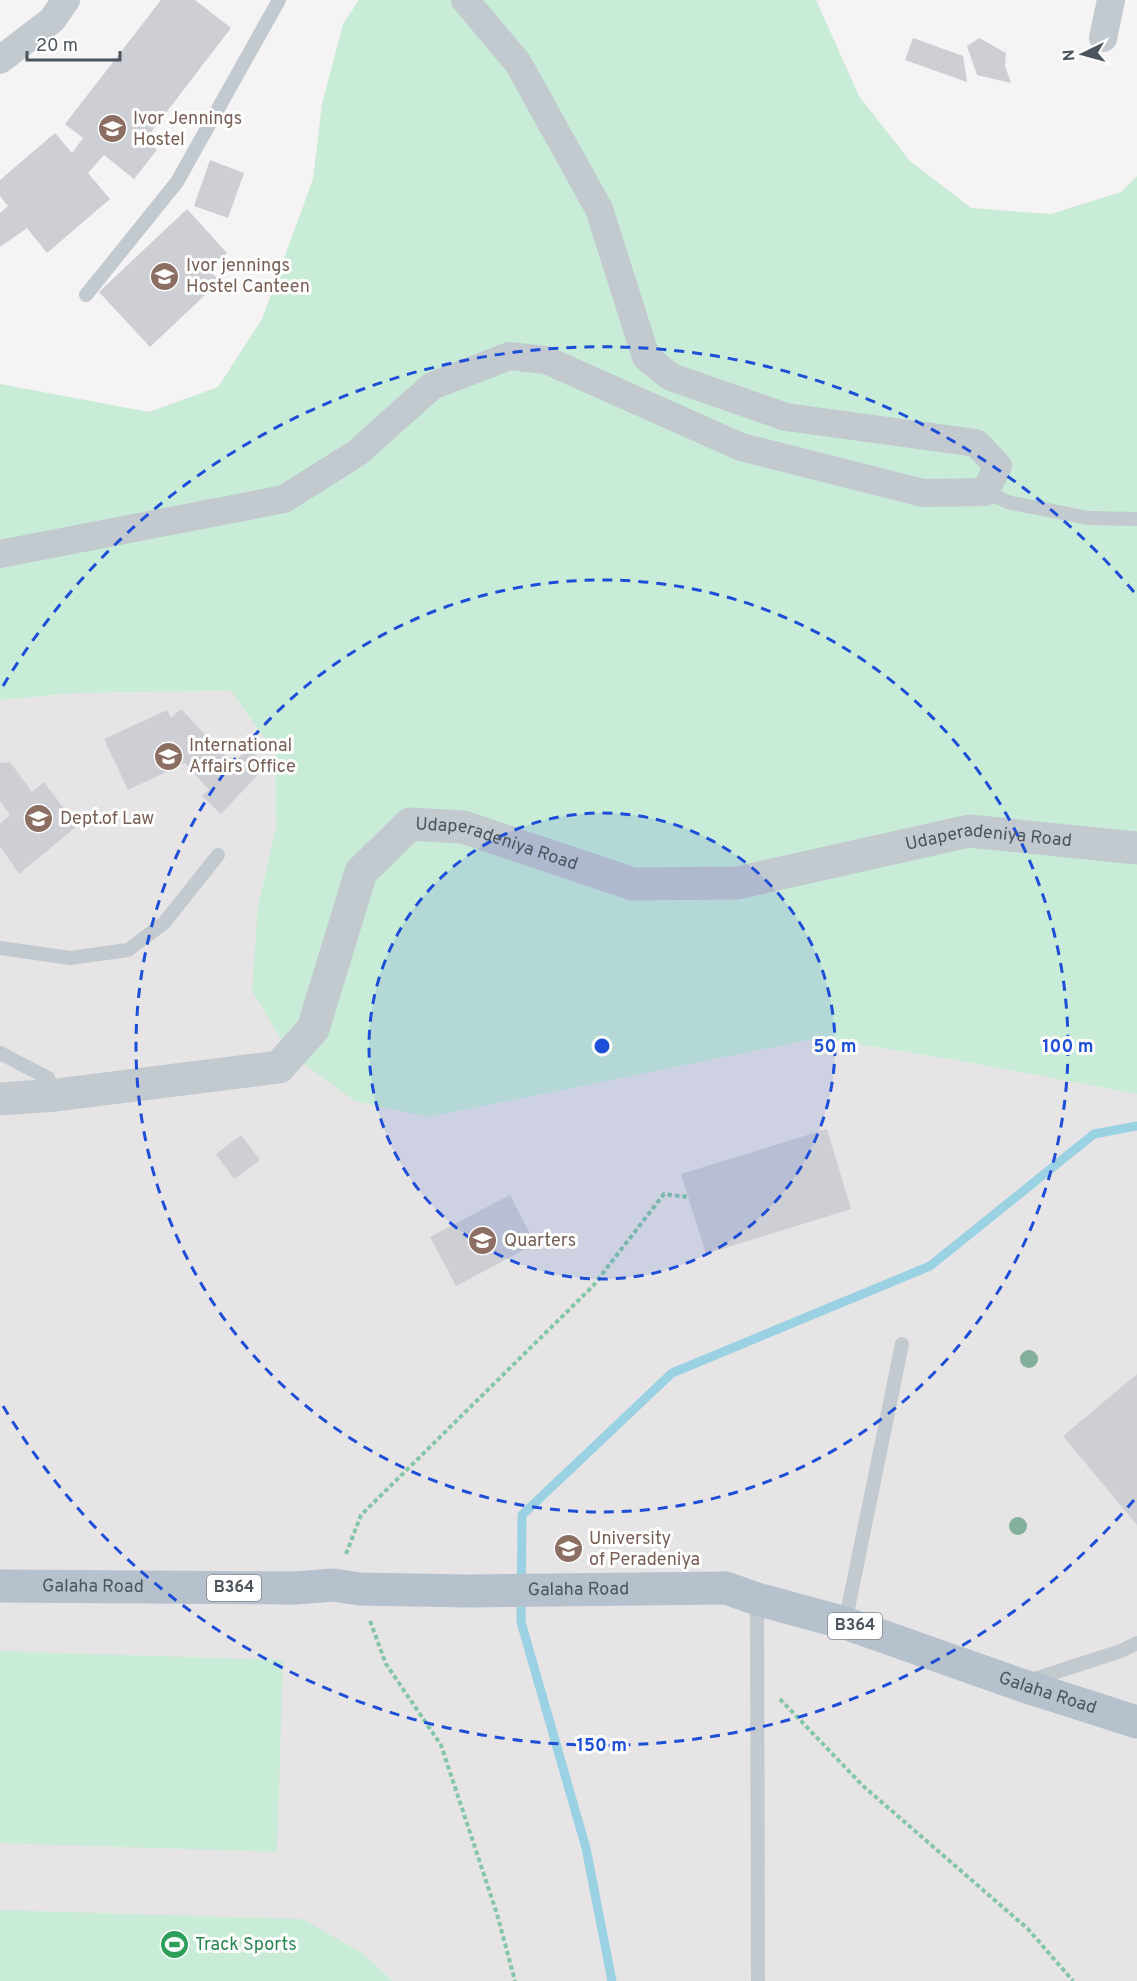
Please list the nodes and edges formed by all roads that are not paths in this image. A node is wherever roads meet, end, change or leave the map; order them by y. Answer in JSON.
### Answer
{"nodes":[{"id":1,"x":66,"y":0,"type":"edge"},
{"id":2,"x":279,"y":0,"type":"edge"},
{"id":3,"x":465,"y":0,"type":"edge"},
{"id":4,"x":1111,"y":0,"type":"edge"},
{"id":5,"x":1103,"y":38,"type":"dead end"},
{"id":6,"x":0,"y":60,"type":"edge"},
{"id":7,"x":86,"y":296,"type":"dead end"},
{"id":8,"x":985,"y":492,"type":"junction"},
{"id":9,"x":1137,"y":519,"type":"edge"},
{"id":10,"x":0,"y":554,"type":"edge"},
{"id":11,"x":1137,"y":848,"type":"edge"},
{"id":12,"x":218,"y":855,"type":"dead end"},
{"id":13,"x":0,"y":948,"type":"edge"},
{"id":14,"x":0,"y":1053,"type":"edge"},
{"id":15,"x":56,"y":1095,"type":"junction"},
{"id":16,"x":0,"y":1099,"type":"edge"},
{"id":17,"x":902,"y":1344,"type":"dead end"},
{"id":18,"x":0,"y":1586,"type":"edge"},
{"id":19,"x":757,"y":1599,"type":"junction"},
{"id":20,"x":845,"y":1623,"type":"junction"},
{"id":21,"x":1137,"y":1643,"type":"edge"},
{"id":22,"x":1018,"y":1684,"type":"junction"},
{"id":23,"x":1137,"y":1722,"type":"edge"},
{"id":24,"x":758,"y":1981,"type":"edge"}],
"edges":[{"from":1,"to":6,"type":"street"},
{"from":2,"to":7,"type":"lane"},
{"from":3,"to":8,"type":"street"},
{"from":4,"to":5,"type":"street"},
{"from":8,"to":9,"type":"lane"},
{"from":8,"to":10,"type":"street"},
{"from":11,"to":15,"type":"street","name":"Udaperadeniya Road"},
{"from":12,"to":13,"type":"lane"},
{"from":14,"to":15,"type":"lane"},
{"from":15,"to":16,"type":"street","name":"Udaperadeniya Road"},
{"from":17,"to":20,"type":"lane"},
{"from":18,"to":19,"type":"main road","name":"Galaha Road","number":"B364"},
{"from":19,"to":20,"type":"main road","name":"Galaha Road","number":"B364"},
{"from":19,"to":24,"type":"lane"},
{"from":20,"to":22,"type":"main road","name":"Galaha Road","number":"B364"},
{"from":21,"to":22,"type":"lane"},
{"from":22,"to":23,"type":"main road","name":"Galaha Road","number":"B364"}]}
